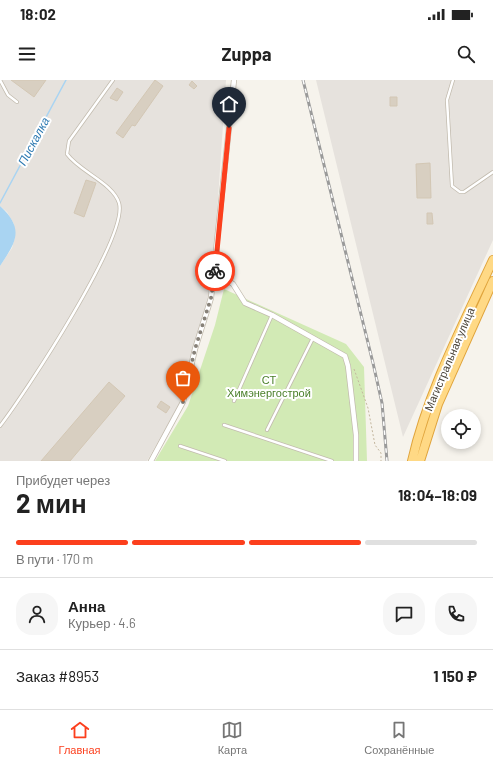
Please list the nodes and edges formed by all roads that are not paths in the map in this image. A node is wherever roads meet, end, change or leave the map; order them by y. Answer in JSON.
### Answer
{"nodes":[{"id":1,"x":0,"y":80,"type":"edge"},
{"id":2,"x":113,"y":80,"type":"edge"},
{"id":3,"x":234,"y":80,"type":"edge"},
{"id":4,"x":453,"y":80,"type":"edge"},
{"id":5,"x":17,"y":102,"type":"dead end"},
{"id":6,"x":493,"y":172,"type":"edge"},
{"id":7,"x":493,"y":260,"type":"edge"},
{"id":8,"x":215,"y":272,"type":"junction"},
{"id":9,"x":493,"y":281,"type":"edge"},
{"id":10,"x":272,"y":315,"type":"junction"},
{"id":11,"x":313,"y":338,"type":"junction"},
{"id":12,"x":234,"y":401,"type":"dead end"},
{"id":13,"x":224,"y":425,"type":"dead end"},
{"id":14,"x":0,"y":426,"type":"edge"},
{"id":15,"x":267,"y":430,"type":"dead end"},
{"id":16,"x":180,"y":446,"type":"dead end"},
{"id":17,"x":150,"y":461,"type":"edge"},
{"id":18,"x":225,"y":461,"type":"edge"},
{"id":19,"x":332,"y":461,"type":"edge"},
{"id":20,"x":356,"y":461,"type":"edge"},
{"id":21,"x":412,"y":461,"type":"edge"},
{"id":22,"x":420,"y":461,"type":"edge"}],
"edges":[{"from":1,"to":5,"type":"lane"},
{"from":2,"to":14,"type":"lane"},
{"from":3,"to":8,"type":"street"},
{"from":4,"to":6,"type":"lane"},
{"from":7,"to":21,"type":"highway","name":"Магистральная улица"},
{"from":8,"to":10,"type":"street"},
{"from":8,"to":17,"type":"street"},
{"from":9,"to":22,"type":"highway","name":"Магистральная улица"},
{"from":10,"to":11,"type":"street"},
{"from":10,"to":12,"type":"lane"},
{"from":11,"to":15,"type":"lane"},
{"from":11,"to":20,"type":"street"},
{"from":13,"to":19,"type":"lane"},
{"from":16,"to":18,"type":"lane"}]}
